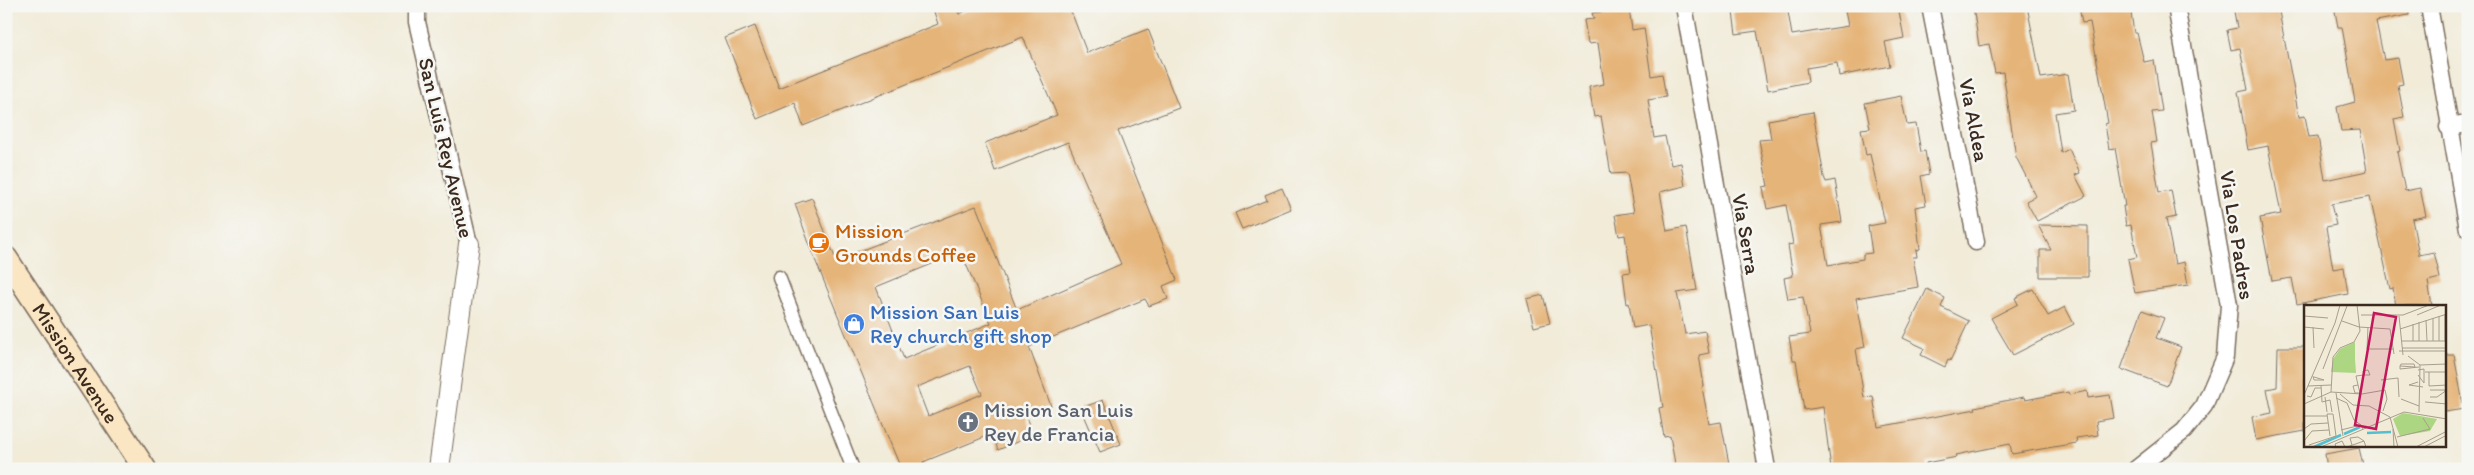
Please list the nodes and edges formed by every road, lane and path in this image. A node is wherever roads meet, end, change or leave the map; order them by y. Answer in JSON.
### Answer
{"nodes":[{"id":1,"x":417,"y":6,"type":"edge"},
{"id":2,"x":1684,"y":6,"type":"edge"},
{"id":3,"x":1930,"y":6,"type":"edge"},
{"id":4,"x":2176,"y":6,"type":"edge"},
{"id":5,"x":2429,"y":6,"type":"edge"},
{"id":6,"x":2468,"y":124,"type":"edge"},
{"id":7,"x":2448,"y":127,"type":"junction"},
{"id":8,"x":2468,"y":228,"type":"edge"},
{"id":9,"x":1976,"y":242,"type":"dead end"},
{"id":10,"x":469,"y":244,"type":"joint"},
{"id":11,"x":6,"y":258,"type":"edge"},
{"id":12,"x":779,"y":277,"type":"dead end"},
{"id":13,"x":145,"y":469,"type":"edge"},
{"id":14,"x":439,"y":469,"type":"edge"},
{"id":15,"x":854,"y":469,"type":"edge"},
{"id":16,"x":1766,"y":469,"type":"edge"},
{"id":17,"x":2136,"y":469,"type":"edge"}],
"edges":[{"from":1,"to":10,"type":"street","name":"San Luis Rey Avenue"},
{"from":2,"to":16,"type":"street","name":"Via Serra"},
{"from":3,"to":9,"type":"street","name":"Via Aldea"},
{"from":4,"to":17,"type":"street","name":"Via Los Padres"},
{"from":5,"to":7,"type":"street"},
{"from":6,"to":7,"type":"street"},
{"from":7,"to":8,"type":"street"},
{"from":10,"to":14,"type":"street","name":"San Luis Rey Avenue"},
{"from":11,"to":13,"type":"main road","name":"Mission Avenue"},
{"from":12,"to":15,"type":"street"}]}
